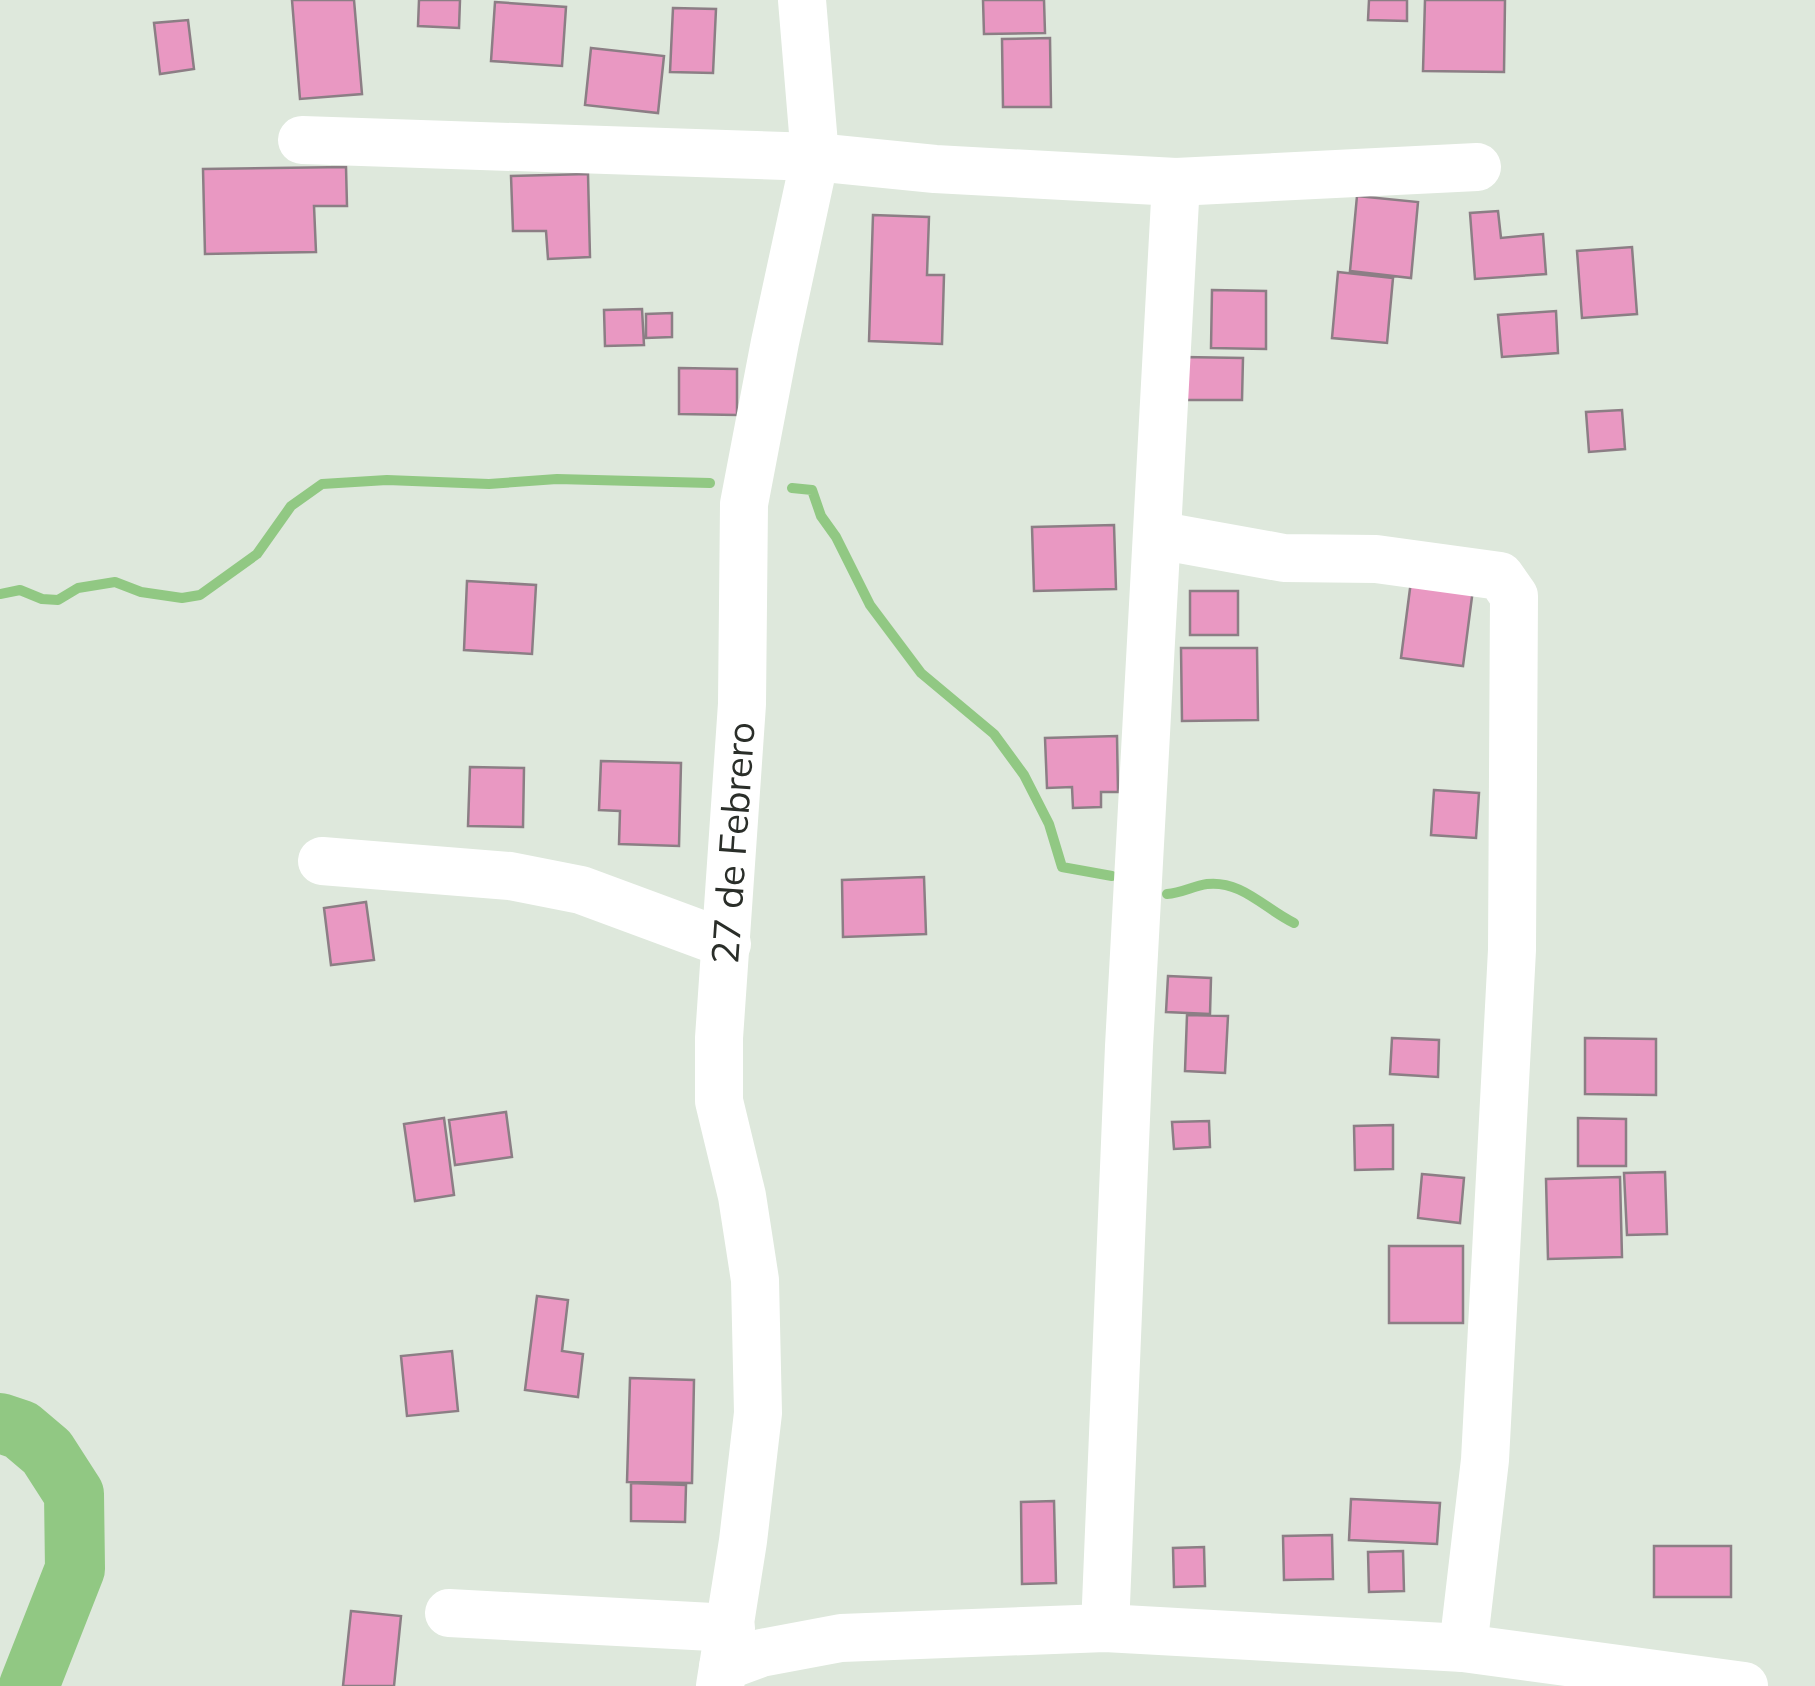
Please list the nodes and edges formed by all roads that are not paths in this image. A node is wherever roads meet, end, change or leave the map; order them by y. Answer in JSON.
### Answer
{"nodes":[{"id":1,"x":802,"y":0,"type":"edge"},
{"id":2,"x":302,"y":140,"type":"dead end"},
{"id":3,"x":815,"y":157,"type":"junction"},
{"id":4,"x":1477,"y":167,"type":"dead end"},
{"id":5,"x":1176,"y":182,"type":"junction"},
{"id":6,"x":1157,"y":535,"type":"junction"},
{"id":7,"x":322,"y":861,"type":"dead end"},
{"id":8,"x":728,"y":944,"type":"junction"},
{"id":9,"x":449,"y":1613,"type":"dead end"},
{"id":10,"x":1105,"y":1628,"type":"junction"},
{"id":11,"x":1464,"y":1648,"type":"junction"},
{"id":12,"x":725,"y":1660,"type":"edge"},
{"id":13,"x":1744,"y":1686,"type":"edge"}],
"edges":[{"from":1,"to":3,"type":"street","name":"27 de Febrero"},
{"from":2,"to":3,"type":"street"},
{"from":3,"to":5,"type":"street"},
{"from":3,"to":8,"type":"street","name":"27 de Febrero"},
{"from":4,"to":5,"type":"street"},
{"from":5,"to":6,"type":"street"},
{"from":6,"to":10,"type":"street"},
{"from":6,"to":11,"type":"street"},
{"from":7,"to":8,"type":"street"},
{"from":8,"to":12,"type":"street","name":"27 de Febrero"},
{"from":9,"to":12,"type":"street"},
{"from":10,"to":11,"type":"street"},
{"from":10,"to":12,"type":"street"},
{"from":11,"to":13,"type":"street"}]}
